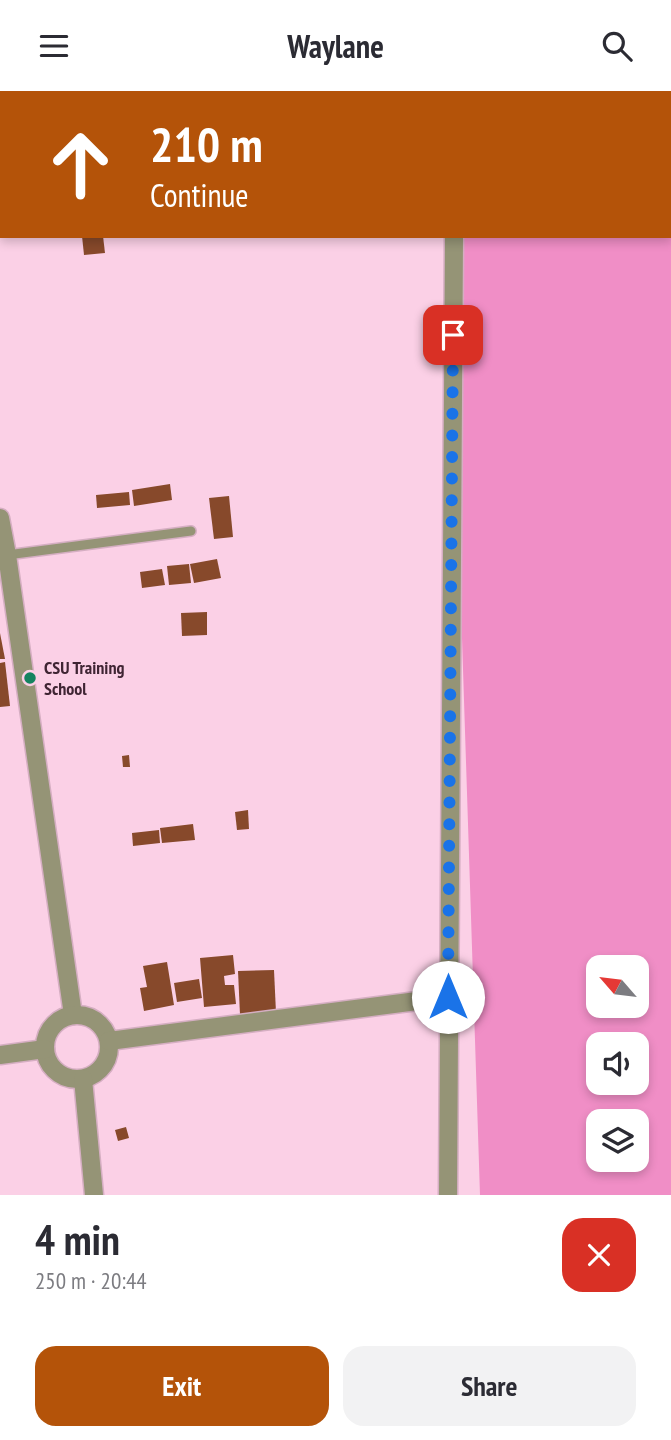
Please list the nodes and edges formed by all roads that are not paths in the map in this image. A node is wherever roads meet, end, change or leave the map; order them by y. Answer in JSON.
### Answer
{"nodes":[{"id":1,"x":454,"y":238,"type":"edge"},
{"id":2,"x":0,"y":518,"type":"edge"},
{"id":3,"x":191,"y":531,"type":"dead end"},
{"id":4,"x":7,"y":555,"type":"junction"},
{"id":5,"x":448,"y":997,"type":"junction"},
{"id":6,"x":72,"y":1015,"type":"junction"},
{"id":7,"x":109,"y":1041,"type":"junction"},
{"id":8,"x":45,"y":1049,"type":"junction"},
{"id":9,"x":0,"y":1055,"type":"edge"},
{"id":10,"x":83,"y":1079,"type":"junction"},
{"id":11,"x":94,"y":1195,"type":"edge"},
{"id":12,"x":448,"y":1195,"type":"edge"}],
"edges":[{"from":1,"to":5,"type":"street"},
{"from":2,"to":4,"type":"street"},
{"from":3,"to":4,"type":"lane"},
{"from":4,"to":6,"type":"street"},
{"from":5,"to":7,"type":"street"},
{"from":5,"to":12,"type":"street"},
{"from":6,"to":7,"type":"street"},
{"from":6,"to":8,"type":"street"},
{"from":7,"to":10,"type":"street"},
{"from":8,"to":9,"type":"street"},
{"from":8,"to":10,"type":"street"},
{"from":10,"to":11,"type":"street"}]}
